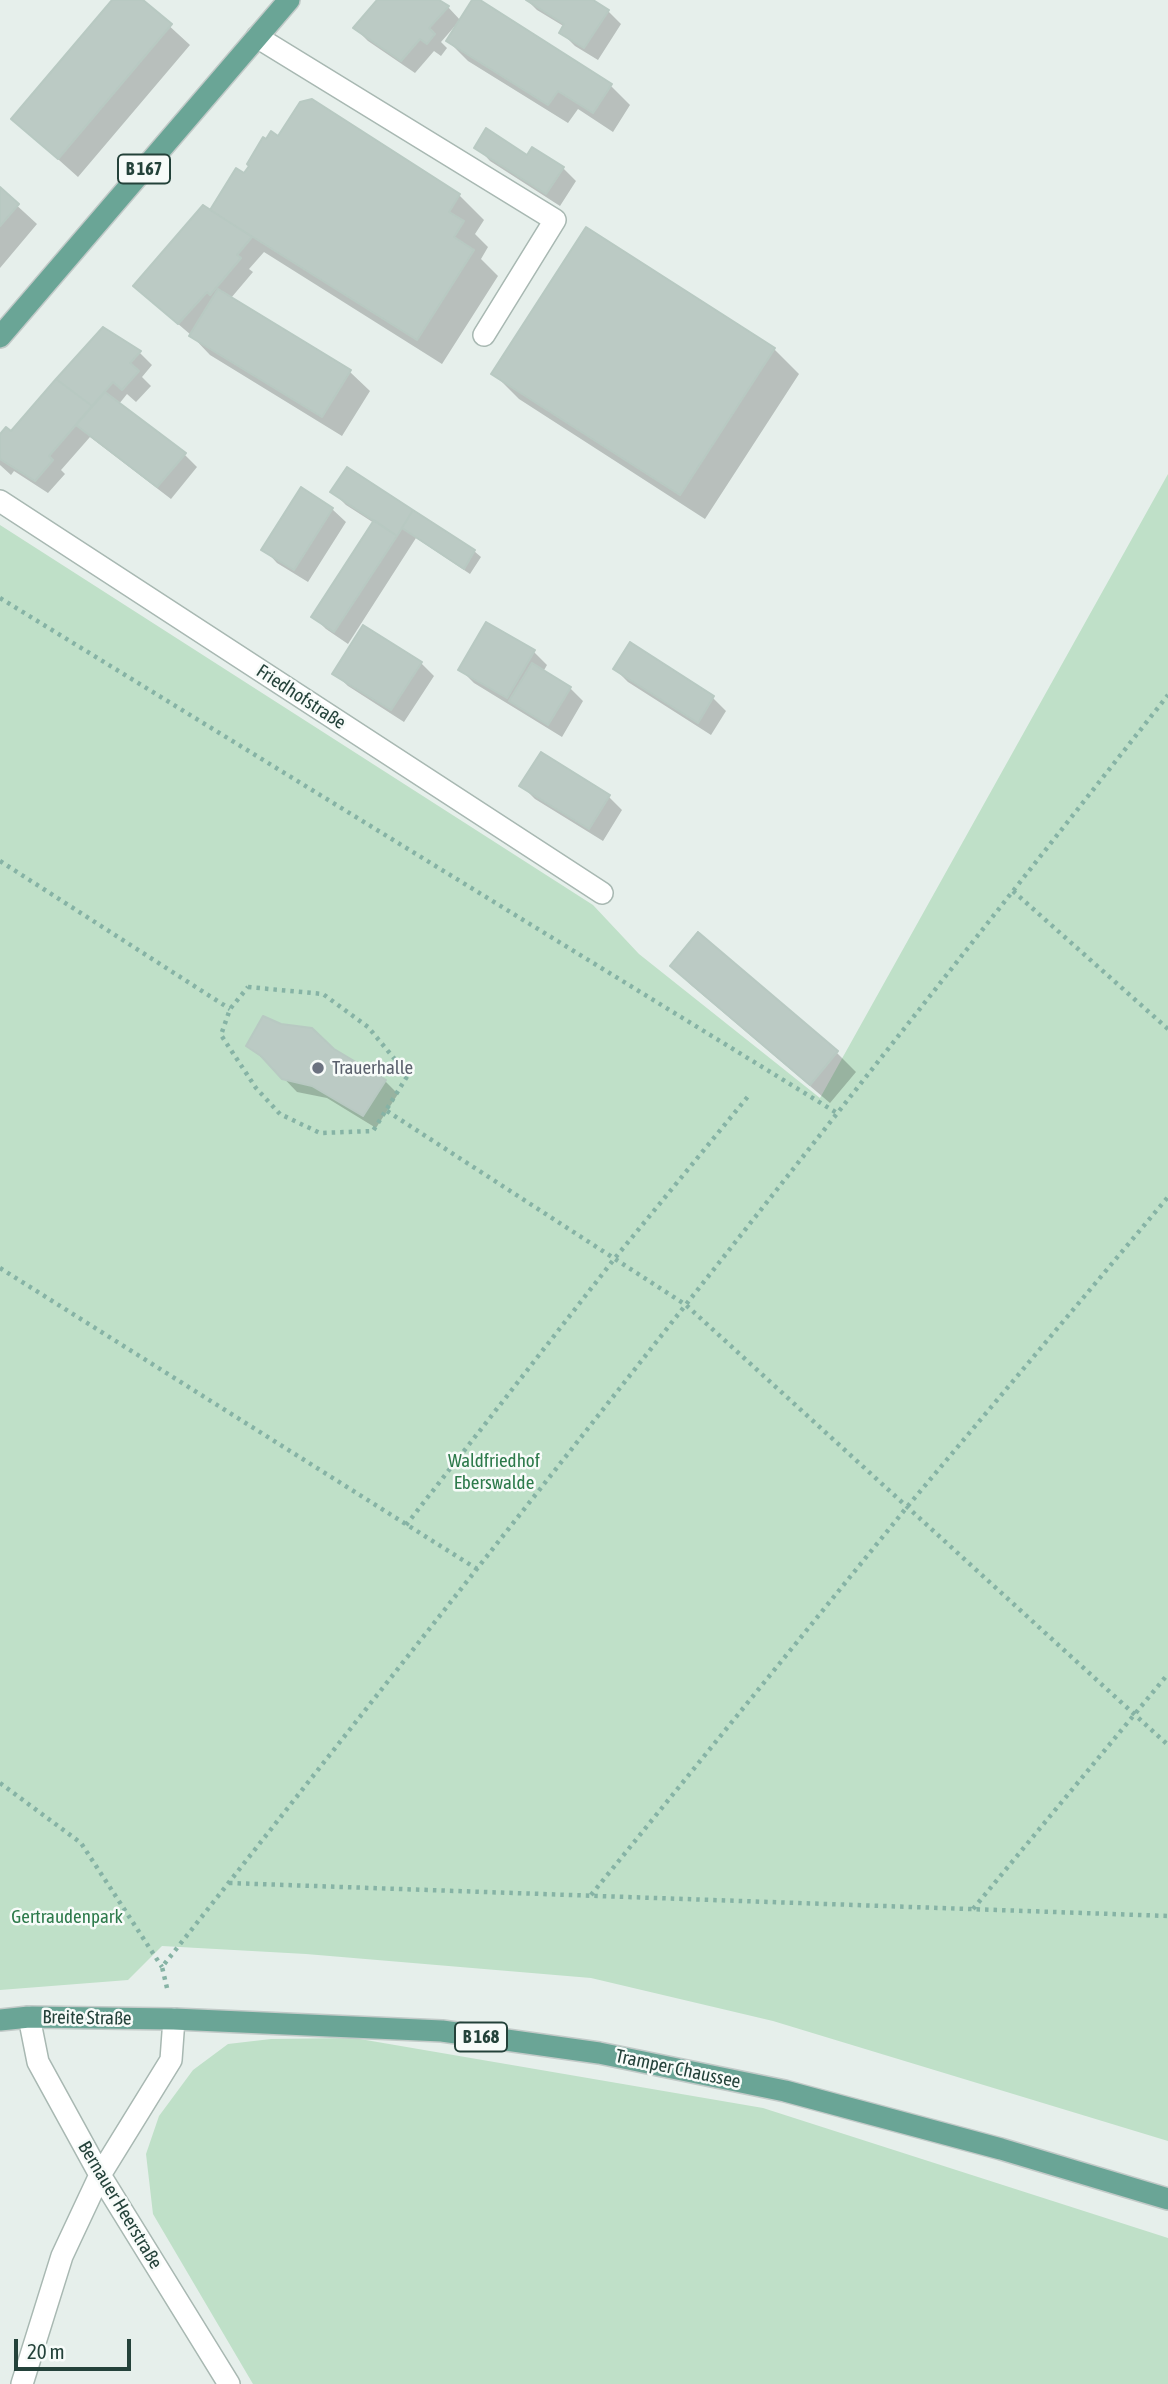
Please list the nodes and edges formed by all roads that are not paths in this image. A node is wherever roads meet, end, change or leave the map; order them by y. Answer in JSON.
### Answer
{"nodes":[{"id":1,"x":289,"y":0,"type":"edge"},
{"id":2,"x":257,"y":37,"type":"junction"},
{"id":3,"x":484,"y":335,"type":"dead end"},
{"id":4,"x":0,"y":337,"type":"edge"},
{"id":5,"x":0,"y":500,"type":"edge"},
{"id":6,"x":603,"y":893,"type":"dead end"},
{"id":7,"x":29,"y":2017,"type":"junction"},
{"id":8,"x":174,"y":2019,"type":"junction"},
{"id":9,"x":0,"y":2020,"type":"edge"},
{"id":10,"x":100,"y":2175,"type":"junction"},
{"id":11,"x":1168,"y":2199,"type":"edge"},
{"id":12,"x":22,"y":2384,"type":"edge"},
{"id":13,"x":229,"y":2384,"type":"edge"}],
"edges":[{"from":1,"to":2,"type":"main road","number":"B 167"},
{"from":2,"to":3,"type":"street"},
{"from":2,"to":4,"type":"main road","number":"B 167"},
{"from":5,"to":6,"type":"street","name":"Friedhofstraße"},
{"from":7,"to":8,"type":"main road","name":"Breite Straße","number":"B 168"},
{"from":7,"to":9,"type":"main road","name":"Breite Straße","number":"B 168"},
{"from":7,"to":10,"type":"street","name":"Bernauer Heerstraße"},
{"from":8,"to":10,"type":"street"},
{"from":8,"to":11,"type":"main road","name":"Tramper Chaussee","number":"B 168"},
{"from":10,"to":12,"type":"street"},
{"from":10,"to":13,"type":"street","name":"Bernauer Heerstraße"}]}
